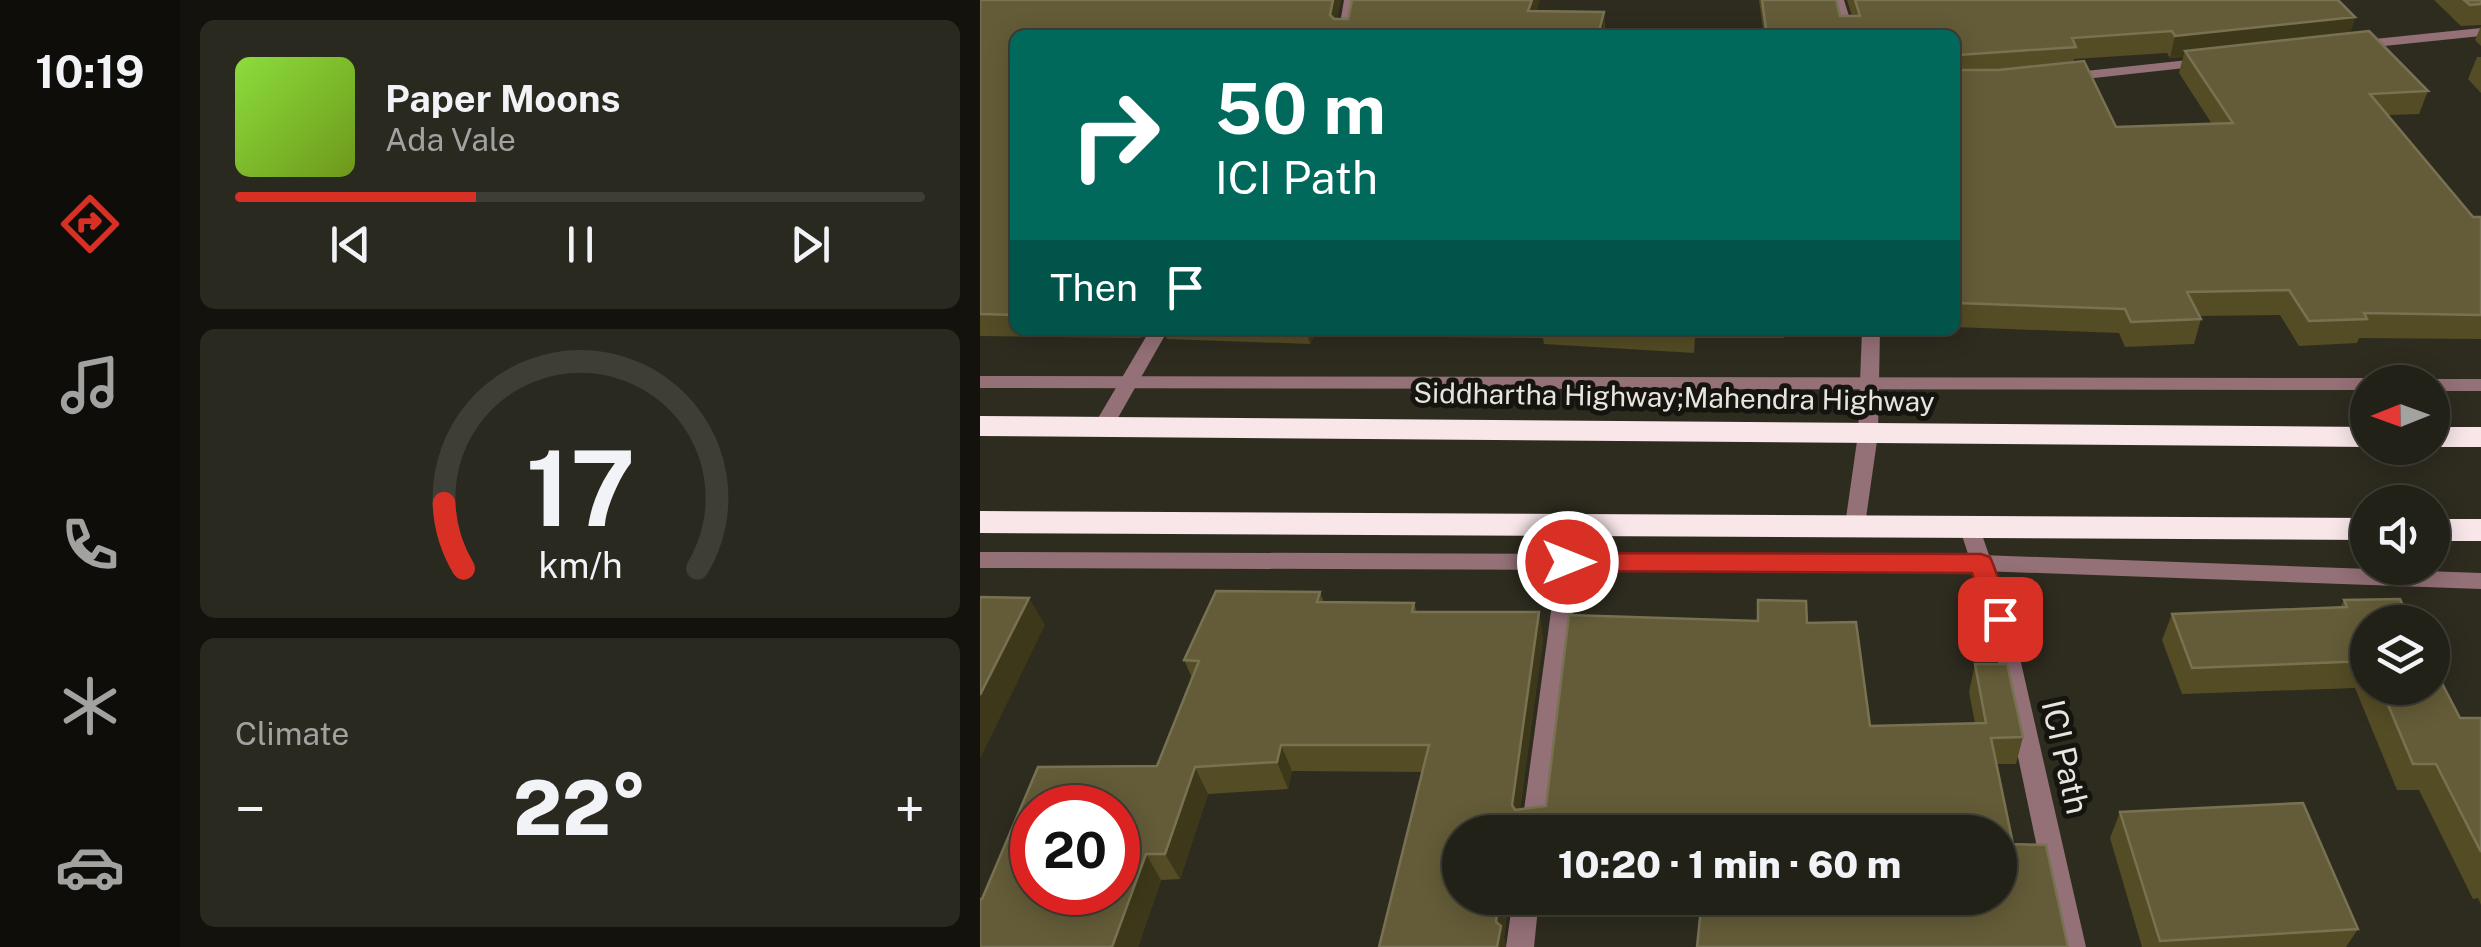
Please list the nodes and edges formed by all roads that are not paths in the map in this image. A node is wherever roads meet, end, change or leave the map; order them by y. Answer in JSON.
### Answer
{"nodes":[{"id":1,"x":1350,"y":0,"type":"edge"},
{"id":2,"x":1838,"y":0,"type":"edge"},
{"id":3,"x":1346,"y":30,"type":"edge"},
{"id":4,"x":1847,"y":30,"type":"edge"},
{"id":5,"x":2481,"y":32,"type":"edge"},
{"id":6,"x":2345,"y":46,"type":"edge"},
{"id":7,"x":2228,"y":59,"type":"edge"},
{"id":8,"x":2053,"y":78,"type":"edge"},
{"id":9,"x":1156,"y":335,"type":"edge"},
{"id":10,"x":1871,"y":335,"type":"edge"},
{"id":11,"x":980,"y":382,"type":"edge"},
{"id":12,"x":1128,"y":382,"type":"junction"},
{"id":13,"x":1872,"y":382,"type":"junction"},
{"id":14,"x":2350,"y":384,"type":"edge"},
{"id":15,"x":2450,"y":385,"type":"edge"},
{"id":16,"x":2481,"y":385,"type":"edge"},
{"id":17,"x":1104,"y":425,"type":"junction"},
{"id":18,"x":980,"y":426,"type":"edge"},
{"id":19,"x":1868,"y":434,"type":"junction"},
{"id":20,"x":2350,"y":437,"type":"edge"},
{"id":21,"x":2450,"y":437,"type":"edge"},
{"id":22,"x":2481,"y":437,"type":"edge"},
{"id":23,"x":980,"y":522,"type":"edge"},
{"id":24,"x":1573,"y":523,"type":"junction"},
{"id":25,"x":1855,"y":526,"type":"junction"},
{"id":26,"x":1969,"y":526,"type":"junction"},
{"id":27,"x":2350,"y":529,"type":"edge"},
{"id":28,"x":2450,"y":530,"type":"edge"},
{"id":29,"x":2481,"y":530,"type":"edge"},
{"id":30,"x":980,"y":560,"type":"edge"},
{"id":31,"x":1568,"y":562,"type":"junction"},
{"id":32,"x":1981,"y":564,"type":"junction"},
{"id":33,"x":2481,"y":581,"type":"edge"},
{"id":34,"x":1536,"y":815,"type":"edge"},
{"id":35,"x":1524,"y":915,"type":"edge"},
{"id":36,"x":1520,"y":947,"type":"edge"},
{"id":37,"x":2072,"y":947,"type":"edge"}],
"edges":[{"from":1,"to":3,"type":"street"},
{"from":2,"to":4,"type":"street"},
{"from":5,"to":6,"type":"street"},
{"from":7,"to":8,"type":"street"},
{"from":9,"to":12,"type":"street"},
{"from":10,"to":13,"type":"street"},
{"from":11,"to":12,"type":"street"},
{"from":12,"to":13,"type":"street"},
{"from":12,"to":17,"type":"street"},
{"from":13,"to":14,"type":"street"},
{"from":13,"to":19,"type":"street"},
{"from":15,"to":16,"type":"street"},
{"from":17,"to":18,"type":"highway","name":"Siddhartha Highway;Mahendra Highway"},
{"from":17,"to":19,"type":"highway","name":"Siddhartha Highway;Mahendra Highway"},
{"from":19,"to":20,"type":"highway","name":"Siddhartha Highway;Mahendra Highway"},
{"from":19,"to":25,"type":"street"},
{"from":21,"to":22,"type":"highway"},
{"from":23,"to":24,"type":"highway"},
{"from":24,"to":25,"type":"highway"},
{"from":24,"to":31,"type":"street"},
{"from":25,"to":26,"type":"highway"},
{"from":26,"to":27,"type":"highway"},
{"from":26,"to":32,"type":"street","name":"ICI Path"},
{"from":28,"to":29,"type":"highway"},
{"from":30,"to":31,"type":"street"},
{"from":31,"to":32,"type":"street"},
{"from":31,"to":34,"type":"street"},
{"from":32,"to":33,"type":"street"},
{"from":32,"to":37,"type":"street","name":"ICI Path"},
{"from":35,"to":36,"type":"street"}]}
